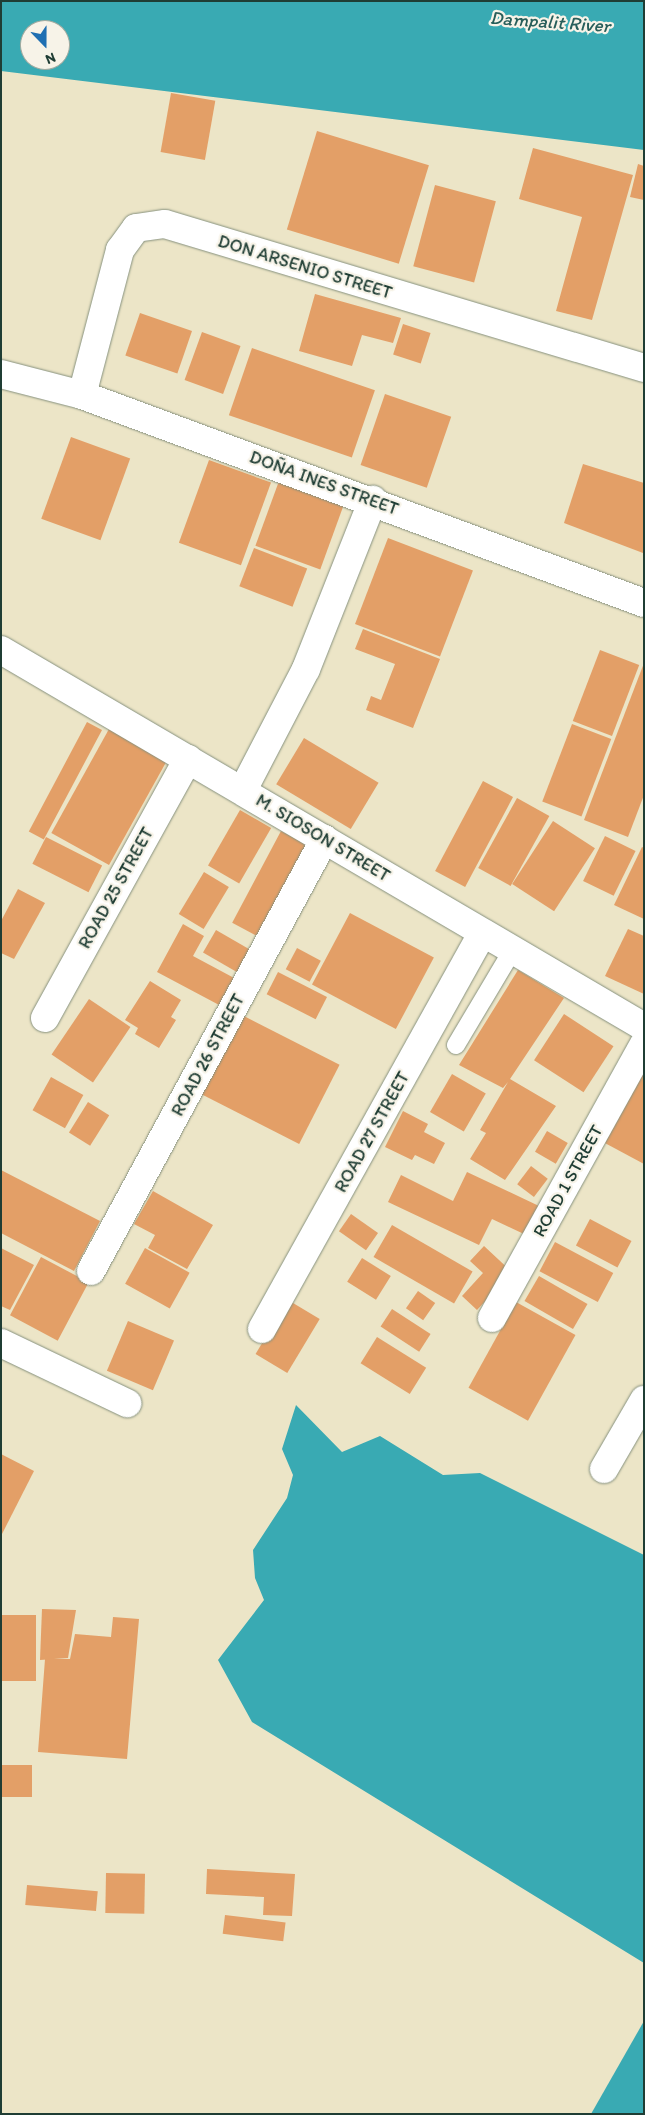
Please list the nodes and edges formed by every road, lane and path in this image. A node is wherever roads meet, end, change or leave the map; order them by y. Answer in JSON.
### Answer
{"nodes":[{"id":1,"x":644,"y":368,"type":"edge"},
{"id":2,"x":1,"y":374,"type":"edge"},
{"id":3,"x":82,"y":395,"type":"junction"},
{"id":4,"x":373,"y":500,"type":"junction"},
{"id":5,"x":644,"y":603,"type":"edge"},
{"id":6,"x":1,"y":650,"type":"edge"},
{"id":7,"x":188,"y":759,"type":"junction"},
{"id":8,"x":243,"y":790,"type":"junction"},
{"id":9,"x":325,"y":839,"type":"junction"},
{"id":10,"x":482,"y":934,"type":"junction"},
{"id":11,"x":512,"y":951,"type":"junction"},
{"id":12,"x":45,"y":1018,"type":"dead end"},
{"id":13,"x":644,"y":1027,"type":"edge"},
{"id":14,"x":644,"y":1044,"type":"edge"},
{"id":15,"x":456,"y":1045,"type":"dead end"},
{"id":16,"x":91,"y":1271,"type":"dead end"},
{"id":17,"x":492,"y":1318,"type":"dead end"},
{"id":18,"x":262,"y":1329,"type":"dead end"},
{"id":19,"x":1,"y":1343,"type":"edge"},
{"id":20,"x":644,"y":1400,"type":"edge"},
{"id":21,"x":127,"y":1403,"type":"dead end"},
{"id":22,"x":604,"y":1469,"type":"dead end"}],
"edges":[{"from":1,"to":3,"type":"street","name":"DON ARSENIO STREET"},
{"from":2,"to":3,"type":"street","name":"DOÑA INES STREET"},
{"from":3,"to":4,"type":"street","name":"DOÑA INES STREET"},
{"from":4,"to":5,"type":"street","name":"DOÑA INES STREET"},
{"from":4,"to":8,"type":"street"},
{"from":6,"to":7,"type":"street","name":"M. SIOSON STREET"},
{"from":7,"to":8,"type":"street","name":"M. SIOSON STREET"},
{"from":7,"to":12,"type":"street","name":"ROAD 25 STREET"},
{"from":8,"to":9,"type":"street","name":"M. SIOSON STREET"},
{"from":9,"to":10,"type":"street","name":"M. SIOSON STREET"},
{"from":9,"to":16,"type":"street","name":"ROAD 26 STREET"},
{"from":10,"to":11,"type":"street","name":"M. SIOSON STREET"},
{"from":10,"to":18,"type":"street","name":"ROAD 27 STREET"},
{"from":11,"to":13,"type":"street","name":"M. SIOSON STREET"},
{"from":11,"to":15,"type":"lane"},
{"from":14,"to":17,"type":"street","name":"ROAD 1 STREET"},
{"from":19,"to":21,"type":"street"},
{"from":20,"to":22,"type":"street"}]}
